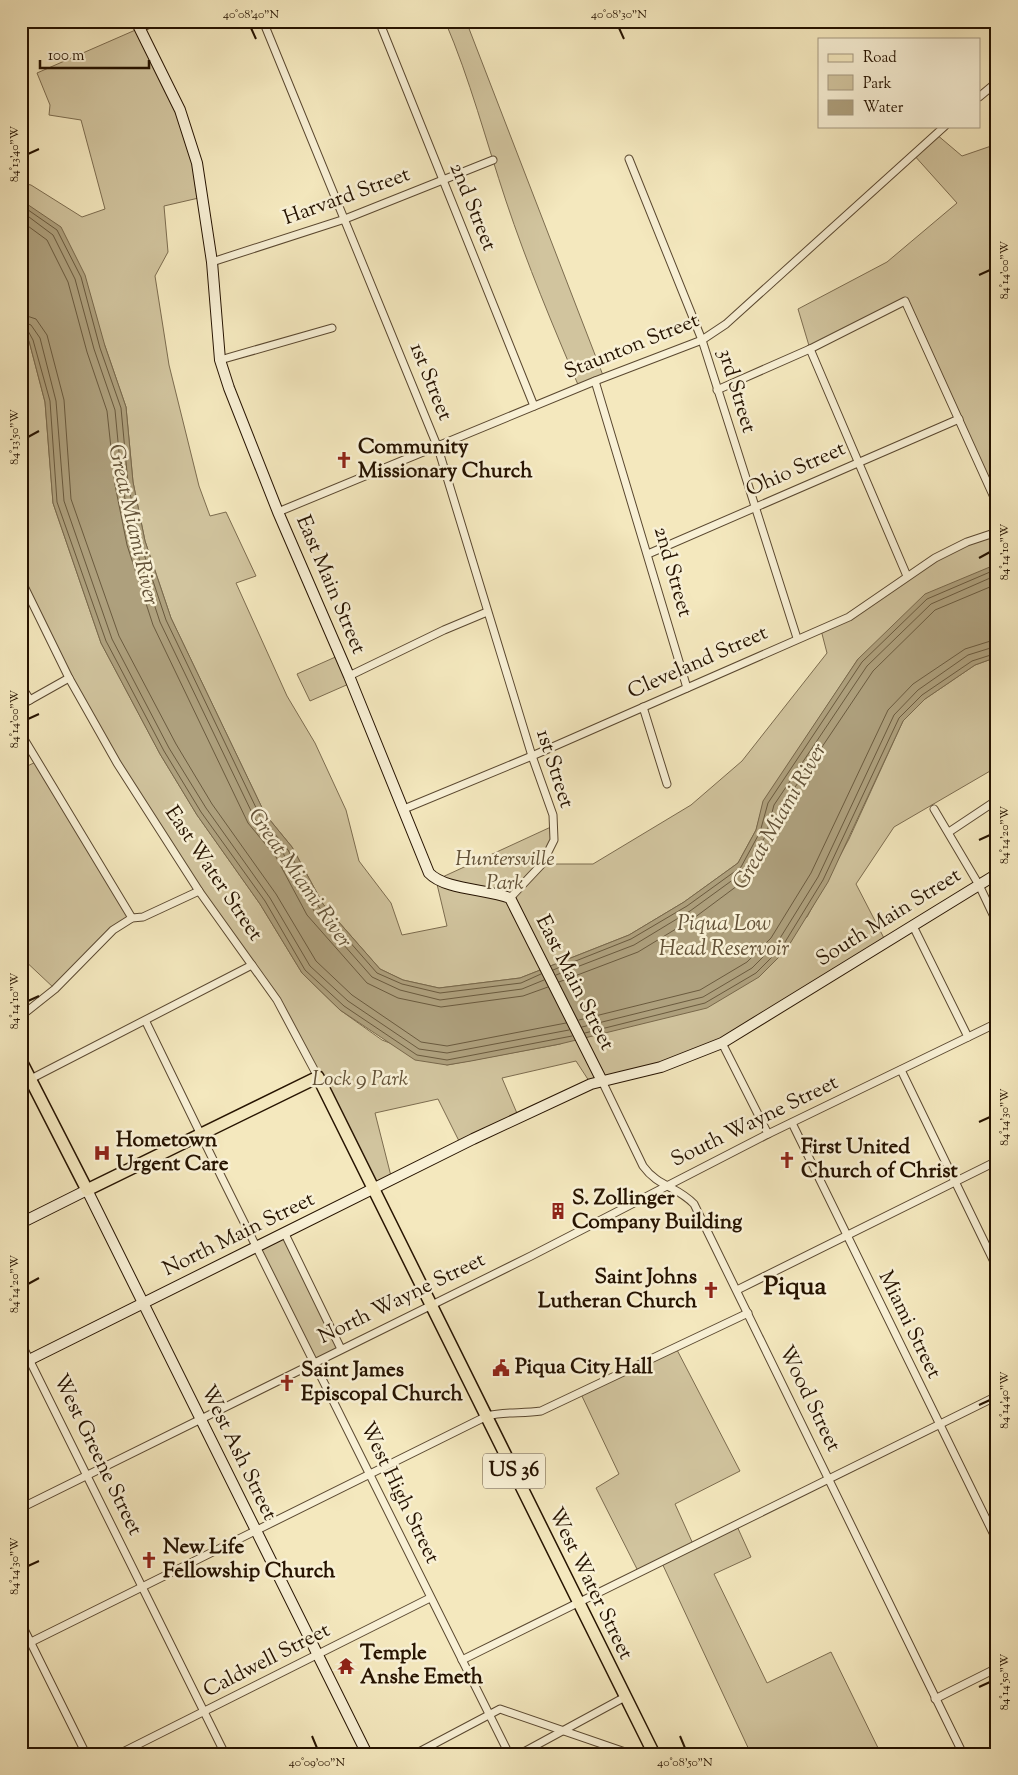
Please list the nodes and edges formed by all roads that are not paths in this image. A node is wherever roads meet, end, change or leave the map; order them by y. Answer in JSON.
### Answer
{"nodes":[{"id":1,"x":157,"y":21,"type":"edge"},
{"id":2,"x":263,"y":21,"type":"edge"},
{"id":3,"x":379,"y":21,"type":"edge"},
{"id":4,"x":138,"y":25,"type":"edge"},
{"id":5,"x":997,"y":82,"type":"edge"},
{"id":6,"x":980,"y":96,"type":"edge"},
{"id":7,"x":943,"y":128,"type":"edge"},
{"id":8,"x":629,"y":159,"type":"dead end"},
{"id":9,"x":493,"y":160,"type":"dead end"},
{"id":10,"x":442,"y":180,"type":"junction"},
{"id":11,"x":345,"y":219,"type":"junction"},
{"id":12,"x":212,"y":262,"type":"junction"},
{"id":13,"x":332,"y":328,"type":"dead end"},
{"id":14,"x":702,"y":340,"type":"junction"},
{"id":15,"x":810,"y":349,"type":"junction"},
{"id":16,"x":220,"y":360,"type":"junction"},
{"id":17,"x":595,"y":381,"type":"junction"},
{"id":18,"x":717,"y":390,"type":"junction"},
{"id":19,"x":534,"y":406,"type":"junction"},
{"id":20,"x":960,"y":419,"type":"junction"},
{"id":21,"x":438,"y":448,"type":"junction"},
{"id":22,"x":858,"y":462,"type":"junction"},
{"id":23,"x":997,"y":504,"type":"edge"},
{"id":24,"x":755,"y":507,"type":"junction"},
{"id":25,"x":278,"y":512,"type":"junction"},
{"id":26,"x":997,"y":532,"type":"edge"},
{"id":27,"x":648,"y":554,"type":"junction"},
{"id":28,"x":907,"y":576,"type":"junction"},
{"id":29,"x":21,"y":580,"type":"edge"},
{"id":30,"x":487,"y":612,"type":"junction"},
{"id":31,"x":797,"y":638,"type":"junction"},
{"id":32,"x":349,"y":676,"type":"junction"},
{"id":33,"x":69,"y":678,"type":"junction"},
{"id":34,"x":21,"y":686,"type":"edge"},
{"id":35,"x":687,"y":688,"type":"junction"},
{"id":36,"x":30,"y":700,"type":"junction"},
{"id":37,"x":21,"y":705,"type":"edge"},
{"id":38,"x":643,"y":706,"type":"junction"},
{"id":39,"x":21,"y":734,"type":"edge"},
{"id":40,"x":532,"y":756,"type":"junction"},
{"id":41,"x":667,"y":784,"type":"dead end"},
{"id":42,"x":997,"y":800,"type":"edge"},
{"id":43,"x":404,"y":809,"type":"junction"},
{"id":44,"x":934,"y":809,"type":"dead end"},
{"id":45,"x":949,"y":832,"type":"junction"},
{"id":46,"x":997,"y":874,"type":"edge"},
{"id":47,"x":979,"y":885,"type":"junction"},
{"id":48,"x":199,"y":892,"type":"junction"},
{"id":49,"x":510,"y":898,"type":"junction"},
{"id":50,"x":132,"y":918,"type":"junction"},
{"id":51,"x":997,"y":923,"type":"edge"},
{"id":52,"x":913,"y":926,"type":"junction"},
{"id":53,"x":252,"y":965,"type":"junction"},
{"id":54,"x":21,"y":1016,"type":"edge"},
{"id":55,"x":146,"y":1022,"type":"junction"},
{"id":56,"x":997,"y":1023,"type":"edge"},
{"id":57,"x":968,"y":1037,"type":"junction"},
{"id":58,"x":722,"y":1043,"type":"junction"},
{"id":59,"x":21,"y":1061,"type":"edge"},
{"id":60,"x":901,"y":1070,"type":"junction"},
{"id":61,"x":318,"y":1077,"type":"junction"},
{"id":62,"x":602,"y":1081,"type":"junction"},
{"id":63,"x":26,"y":1082,"type":"edge"},
{"id":64,"x":792,"y":1123,"type":"junction"},
{"id":65,"x":768,"y":1134,"type":"junction"},
{"id":66,"x":201,"y":1135,"type":"junction"},
{"id":67,"x":473,"y":1139,"type":"joint"},
{"id":68,"x":997,"y":1161,"type":"edge"},
{"id":69,"x":955,"y":1182,"type":"junction"},
{"id":70,"x":666,"y":1186,"type":"junction"},
{"id":71,"x":374,"y":1189,"type":"junction"},
{"id":72,"x":87,"y":1190,"type":"junction"},
{"id":73,"x":21,"y":1223,"type":"edge"},
{"id":74,"x":284,"y":1234,"type":"junction"},
{"id":75,"x":846,"y":1235,"type":"junction"},
{"id":76,"x":256,"y":1248,"type":"junction"},
{"id":77,"x":531,"y":1256,"type":"joint"},
{"id":78,"x":997,"y":1268,"type":"edge"},
{"id":79,"x":737,"y":1290,"type":"junction"},
{"id":80,"x":143,"y":1303,"type":"junction"},
{"id":81,"x":432,"y":1304,"type":"junction"},
{"id":82,"x":748,"y":1313,"type":"junction"},
{"id":83,"x":21,"y":1342,"type":"edge"},
{"id":84,"x":340,"y":1349,"type":"junction"},
{"id":85,"x":25,"y":1362,"type":"edge"},
{"id":86,"x":314,"y":1362,"type":"junction"},
{"id":87,"x":997,"y":1396,"type":"edge"},
{"id":88,"x":488,"y":1416,"type":"junction"},
{"id":89,"x":200,"y":1418,"type":"junction"},
{"id":90,"x":939,"y":1424,"type":"junction"},
{"id":91,"x":370,"y":1474,"type":"junction"},
{"id":92,"x":88,"y":1476,"type":"junction"},
{"id":93,"x":829,"y":1480,"type":"junction"},
{"id":94,"x":21,"y":1508,"type":"edge"},
{"id":95,"x":256,"y":1531,"type":"junction"},
{"id":96,"x":997,"y":1541,"type":"edge"},
{"id":97,"x":142,"y":1587,"type":"junction"},
{"id":98,"x":430,"y":1598,"type":"junction"},
{"id":99,"x":578,"y":1602,"type":"junction"},
{"id":100,"x":21,"y":1623,"type":"edge"},
{"id":101,"x":31,"y":1642,"type":"junction"},
{"id":102,"x":21,"y":1647,"type":"edge"},
{"id":103,"x":317,"y":1655,"type":"junction"},
{"id":104,"x":462,"y":1660,"type":"junction"},
{"id":105,"x":997,"y":1668,"type":"edge"},
{"id":106,"x":625,"y":1697,"type":"junction"},
{"id":107,"x":935,"y":1699,"type":"junction"},
{"id":108,"x":205,"y":1712,"type":"junction"},
{"id":109,"x":489,"y":1716,"type":"junction"},
{"id":110,"x":566,"y":1730,"type":"junction"},
{"id":111,"x":86,"y":1754,"type":"edge"},
{"id":112,"x":119,"y":1754,"type":"edge"},
{"id":113,"x":225,"y":1754,"type":"edge"},
{"id":114,"x":367,"y":1754,"type":"edge"},
{"id":115,"x":415,"y":1754,"type":"edge"},
{"id":116,"x":509,"y":1754,"type":"edge"},
{"id":117,"x":520,"y":1754,"type":"edge"},
{"id":118,"x":631,"y":1754,"type":"edge"},
{"id":119,"x":654,"y":1754,"type":"edge"},
{"id":120,"x":963,"y":1754,"type":"edge"}],
"edges":[{"from":1,"to":4,"type":"street"},
{"from":2,"to":11,"type":"street","name":"1st Street"},
{"from":3,"to":10,"type":"street","name":"2nd Street"},
{"from":4,"to":12,"type":"street","name":"East Main Street"},
{"from":5,"to":6,"type":"street"},
{"from":7,"to":14,"type":"street","name":"Staunton Street"},
{"from":8,"to":14,"type":"street","name":"3rd Street"},
{"from":9,"to":10,"type":"street","name":"Harvard Street"},
{"from":10,"to":11,"type":"street","name":"Harvard Street"},
{"from":10,"to":19,"type":"street","name":"2nd Street"},
{"from":11,"to":12,"type":"street","name":"Harvard Street"},
{"from":11,"to":21,"type":"street","name":"1st Street"},
{"from":12,"to":16,"type":"street","name":"East Main Street"},
{"from":13,"to":16,"type":"street"},
{"from":14,"to":17,"type":"street","name":"Staunton Street"},
{"from":14,"to":18,"type":"street","name":"3rd Street"},
{"from":15,"to":18,"type":"street"},
{"from":15,"to":20,"type":"street"},
{"from":15,"to":22,"type":"street"},
{"from":16,"to":25,"type":"street","name":"East Main Street"},
{"from":17,"to":19,"type":"street","name":"Staunton Street"},
{"from":17,"to":27,"type":"street","name":"2nd Street"},
{"from":18,"to":24,"type":"street","name":"3rd Street"},
{"from":19,"to":21,"type":"street","name":"Staunton Street"},
{"from":20,"to":22,"type":"street","name":"Ohio Street"},
{"from":20,"to":23,"type":"street"},
{"from":21,"to":25,"type":"street","name":"Staunton Street"},
{"from":21,"to":30,"type":"street","name":"1st Street"},
{"from":22,"to":24,"type":"street","name":"Ohio Street"},
{"from":22,"to":28,"type":"street"},
{"from":24,"to":27,"type":"street","name":"Ohio Street"},
{"from":24,"to":31,"type":"street","name":"3rd Street"},
{"from":25,"to":32,"type":"street","name":"East Main Street"},
{"from":26,"to":28,"type":"street","name":"Cleveland Street"},
{"from":27,"to":35,"type":"street","name":"2nd Street"},
{"from":28,"to":31,"type":"street","name":"Cleveland Street"},
{"from":29,"to":33,"type":"street","name":"East Water Street"},
{"from":30,"to":32,"type":"street"},
{"from":30,"to":40,"type":"street","name":"1st Street"},
{"from":31,"to":35,"type":"street","name":"Cleveland Street"},
{"from":32,"to":43,"type":"street","name":"East Main Street"},
{"from":33,"to":36,"type":"street"},
{"from":33,"to":48,"type":"street","name":"East Water Street"},
{"from":34,"to":36,"type":"street"},
{"from":35,"to":38,"type":"street","name":"Cleveland Street"},
{"from":36,"to":37,"type":"street"},
{"from":38,"to":40,"type":"street","name":"Cleveland Street"},
{"from":38,"to":41,"type":"street"},
{"from":39,"to":50,"type":"street"},
{"from":40,"to":43,"type":"street","name":"Cleveland Street"},
{"from":40,"to":49,"type":"street","name":"1st Street"},
{"from":42,"to":45,"type":"street"},
{"from":43,"to":49,"type":"street","name":"East Main Street"},
{"from":44,"to":45,"type":"street"},
{"from":45,"to":47,"type":"street"},
{"from":46,"to":47,"type":"street","name":"South Main Street"},
{"from":47,"to":51,"type":"street"},
{"from":47,"to":52,"type":"street","name":"South Main Street"},
{"from":48,"to":50,"type":"street"},
{"from":48,"to":53,"type":"street","name":"East Water Street"},
{"from":49,"to":62,"type":"street","name":"East Main Street"},
{"from":50,"to":54,"type":"street"},
{"from":52,"to":57,"type":"street"},
{"from":52,"to":58,"type":"street","name":"South Main Street"},
{"from":53,"to":55,"type":"street"},
{"from":53,"to":61,"type":"street","name":"East Water Street"},
{"from":55,"to":63,"type":"street"},
{"from":55,"to":66,"type":"street","name":"West High Street"},
{"from":56,"to":57,"type":"street","name":"South Wayne Street"},
{"from":57,"to":60,"type":"street","name":"South Wayne Street"},
{"from":58,"to":62,"type":"street","name":"South Main Street"},
{"from":58,"to":65,"type":"street"},
{"from":59,"to":63,"type":"main road"},
{"from":60,"to":64,"type":"street","name":"South Wayne Street"},
{"from":60,"to":69,"type":"street"},
{"from":61,"to":66,"type":"main road"},
{"from":61,"to":71,"type":"main road","name":"East Water Street","number":"US 36"},
{"from":62,"to":67,"type":"street","name":"South Main Street"},
{"from":62,"to":70,"type":"street","name":"Wood Street"},
{"from":63,"to":72,"type":"main road"},
{"from":64,"to":65,"type":"street","name":"South Wayne Street"},
{"from":64,"to":75,"type":"street","name":"Miami Street"},
{"from":65,"to":70,"type":"street","name":"South Wayne Street"},
{"from":66,"to":72,"type":"main road"},
{"from":66,"to":76,"type":"street","name":"West High Street"},
{"from":67,"to":71,"type":"street","name":"North Main Street"},
{"from":68,"to":69,"type":"street"},
{"from":69,"to":75,"type":"street"},
{"from":69,"to":78,"type":"street"},
{"from":70,"to":77,"type":"street","name":"South Wayne Street"},
{"from":70,"to":79,"type":"street","name":"Wood Street"},
{"from":71,"to":74,"type":"street","name":"North Main Street"},
{"from":71,"to":81,"type":"main road","name":"West Water Street","number":"US 36"},
{"from":72,"to":73,"type":"street"},
{"from":72,"to":80,"type":"street","name":"West Ash Street"},
{"from":74,"to":76,"type":"street","name":"North Main Street"},
{"from":74,"to":84,"type":"street"},
{"from":75,"to":79,"type":"street"},
{"from":75,"to":90,"type":"street","name":"Miami Street"},
{"from":76,"to":80,"type":"street","name":"North Main Street"},
{"from":76,"to":86,"type":"street","name":"West High Street"},
{"from":77,"to":81,"type":"street","name":"North Wayne Street"},
{"from":79,"to":82,"type":"street","name":"Wood Street"},
{"from":80,"to":85,"type":"street","name":"North Main Street"},
{"from":80,"to":89,"type":"street","name":"West Ash Street"},
{"from":81,"to":84,"type":"street","name":"North Wayne Street"},
{"from":81,"to":88,"type":"main road","name":"West Water Street","number":"US 36"},
{"from":82,"to":88,"type":"street"},
{"from":82,"to":93,"type":"street","name":"Wood Street"},
{"from":83,"to":85,"type":"street","name":"West Greene Street"},
{"from":84,"to":86,"type":"street","name":"North Wayne Street"},
{"from":85,"to":92,"type":"street","name":"West Greene Street"},
{"from":86,"to":89,"type":"street","name":"North Wayne Street"},
{"from":86,"to":91,"type":"street","name":"West High Street"},
{"from":87,"to":90,"type":"street"},
{"from":88,"to":91,"type":"street"},
{"from":88,"to":99,"type":"main road","name":"West Water Street","number":"US 36"},
{"from":89,"to":92,"type":"street","name":"North Wayne Street"},
{"from":89,"to":95,"type":"street","name":"West Ash Street"},
{"from":90,"to":93,"type":"street"},
{"from":90,"to":96,"type":"street","name":"Miami Street"},
{"from":91,"to":95,"type":"street"},
{"from":91,"to":98,"type":"street","name":"West High Street"},
{"from":92,"to":94,"type":"street","name":"North Wayne Street"},
{"from":92,"to":97,"type":"street","name":"West Greene Street"},
{"from":93,"to":99,"type":"street"},
{"from":93,"to":107,"type":"street","name":"Wood Street"},
{"from":95,"to":97,"type":"street"},
{"from":95,"to":103,"type":"street","name":"West Ash Street"},
{"from":97,"to":101,"type":"street"},
{"from":97,"to":108,"type":"street","name":"West Greene Street"},
{"from":98,"to":103,"type":"street","name":"Caldwell Street"},
{"from":98,"to":104,"type":"street","name":"West High Street"},
{"from":99,"to":104,"type":"street"},
{"from":99,"to":106,"type":"main road","name":"West Water Street","number":"US 36"},
{"from":100,"to":101,"type":"street"},
{"from":101,"to":102,"type":"street"},
{"from":101,"to":111,"type":"street"},
{"from":103,"to":108,"type":"street","name":"Caldwell Street"},
{"from":103,"to":114,"type":"street","name":"West Ash Street"},
{"from":104,"to":109,"type":"street","name":"West High Street"},
{"from":105,"to":107,"type":"street"},
{"from":106,"to":110,"type":"street"},
{"from":106,"to":119,"type":"main road","name":"West Water Street","number":"US 36"},
{"from":107,"to":120,"type":"street","name":"Wood Street"},
{"from":108,"to":112,"type":"street","name":"Caldwell Street"},
{"from":108,"to":113,"type":"street","name":"West Greene Street"},
{"from":109,"to":110,"type":"street"},
{"from":109,"to":115,"type":"street"},
{"from":109,"to":116,"type":"street","name":"West High Street"},
{"from":110,"to":117,"type":"street"},
{"from":110,"to":118,"type":"street"}]}
